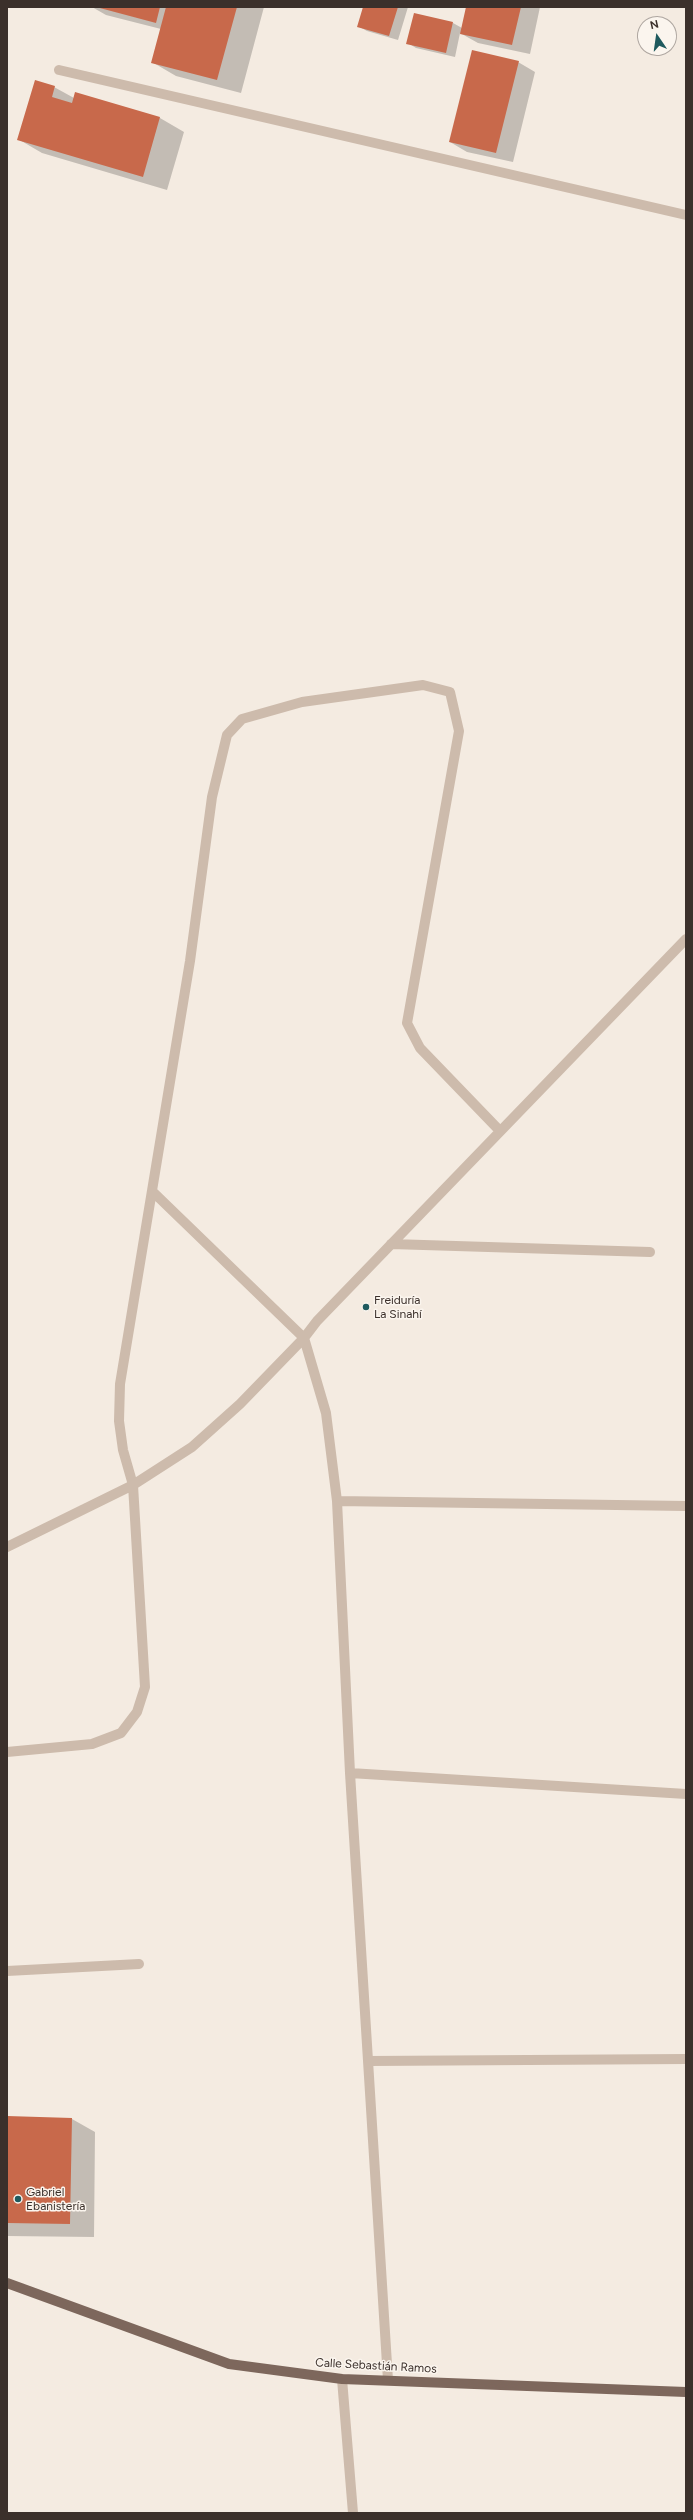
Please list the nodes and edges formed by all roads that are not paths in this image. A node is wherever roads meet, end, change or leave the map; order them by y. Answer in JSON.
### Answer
{"nodes":[{"id":1,"x":59,"y":70,"type":"dead end"},
{"id":2,"x":686,"y":215,"type":"edge"},
{"id":3,"x":686,"y":939,"type":"edge"},
{"id":4,"x":500,"y":1131,"type":"junction"},
{"id":5,"x":152,"y":1192,"type":"junction"},
{"id":6,"x":391,"y":1244,"type":"junction"},
{"id":7,"x":650,"y":1252,"type":"dead end"},
{"id":8,"x":304,"y":1338,"type":"junction"},
{"id":9,"x":133,"y":1485,"type":"junction"},
{"id":10,"x":337,"y":1501,"type":"junction"},
{"id":11,"x":686,"y":1506,"type":"edge"},
{"id":12,"x":7,"y":1547,"type":"edge"},
{"id":13,"x":7,"y":1752,"type":"edge"},
{"id":14,"x":350,"y":1773,"type":"junction"},
{"id":15,"x":686,"y":1794,"type":"edge"},
{"id":16,"x":139,"y":1964,"type":"dead end"},
{"id":17,"x":7,"y":1971,"type":"edge"},
{"id":18,"x":686,"y":2059,"type":"edge"},
{"id":19,"x":369,"y":2060,"type":"junction"},
{"id":20,"x":7,"y":2282,"type":"edge"},
{"id":21,"x":342,"y":2379,"type":"junction"},
{"id":22,"x":388,"y":2380,"type":"junction"},
{"id":23,"x":686,"y":2392,"type":"edge"},
{"id":24,"x":353,"y":2513,"type":"edge"}],
"edges":[{"from":1,"to":2,"type":"street"},
{"from":3,"to":4,"type":"street"},
{"from":4,"to":5,"type":"street"},
{"from":4,"to":6,"type":"street"},
{"from":5,"to":8,"type":"street"},
{"from":5,"to":9,"type":"street"},
{"from":6,"to":7,"type":"street"},
{"from":6,"to":8,"type":"street"},
{"from":8,"to":9,"type":"street"},
{"from":8,"to":10,"type":"street"},
{"from":9,"to":12,"type":"street"},
{"from":9,"to":13,"type":"street"},
{"from":10,"to":11,"type":"street"},
{"from":10,"to":14,"type":"street"},
{"from":14,"to":15,"type":"street"},
{"from":14,"to":19,"type":"street"},
{"from":16,"to":17,"type":"street"},
{"from":18,"to":19,"type":"street"},
{"from":19,"to":22,"type":"street"},
{"from":20,"to":21,"type":"main road","name":"Calle Sebastián Ramos"},
{"from":21,"to":22,"type":"main road","name":"Calle Sebastián Ramos"},
{"from":21,"to":24,"type":"street"},
{"from":22,"to":23,"type":"main road","name":"Calle Sebastián Ramos"}]}
